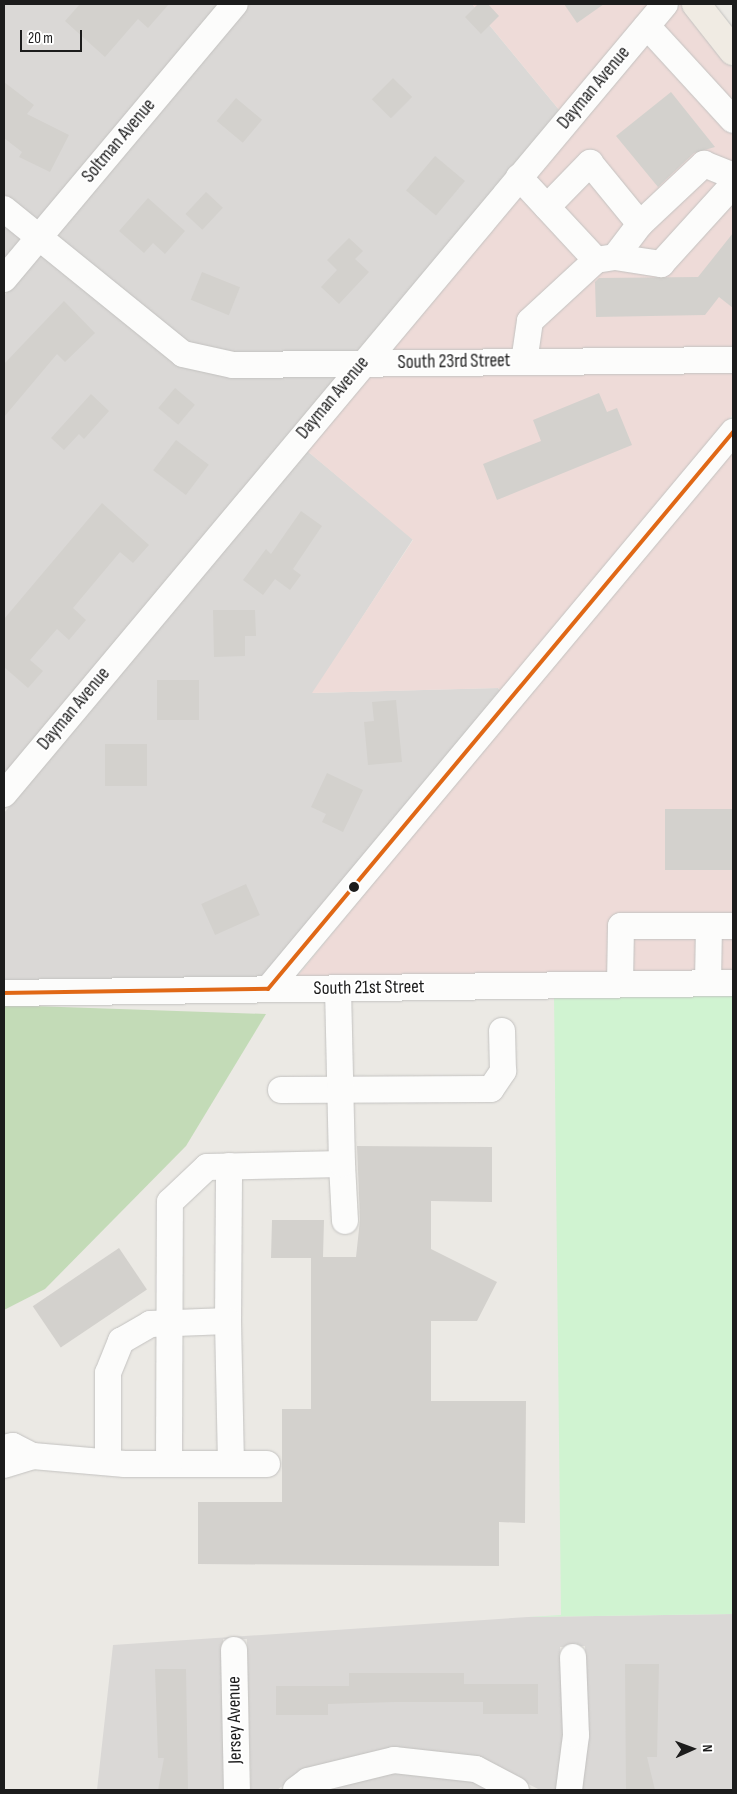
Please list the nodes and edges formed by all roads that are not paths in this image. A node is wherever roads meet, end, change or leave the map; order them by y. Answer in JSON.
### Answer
{"nodes":[{"id":1,"x":235,"y":4,"type":"edge"},
{"id":2,"x":666,"y":4,"type":"edge"},
{"id":3,"x":696,"y":4,"type":"edge"},
{"id":4,"x":647,"y":26,"type":"junction"},
{"id":5,"x":733,"y":51,"type":"edge"},
{"id":6,"x":733,"y":120,"type":"edge"},
{"id":7,"x":733,"y":176,"type":"edge"},
{"id":8,"x":519,"y":177,"type":"junction"},
{"id":9,"x":733,"y":186,"type":"edge"},
{"id":10,"x":547,"y":207,"type":"junction"},
{"id":11,"x":4,"y":209,"type":"edge"},
{"id":12,"x":640,"y":224,"type":"junction"},
{"id":13,"x":38,"y":238,"type":"junction"},
{"id":14,"x":605,"y":258,"type":"junction"},
{"id":15,"x":4,"y":278,"type":"edge"},
{"id":16,"x":733,"y":360,"type":"edge"},
{"id":17,"x":524,"y":362,"type":"junction"},
{"id":18,"x":362,"y":363,"type":"junction"},
{"id":19,"x":733,"y":432,"type":"edge"},
{"id":20,"x":4,"y":794,"type":"edge"},
{"id":21,"x":721,"y":926,"type":"edge"},
{"id":22,"x":708,"y":983,"type":"junction"},
{"id":23,"x":733,"y":983,"type":"edge"},
{"id":24,"x":620,"y":984,"type":"junction"},
{"id":25,"x":338,"y":988,"type":"junction"},
{"id":26,"x":268,"y":989,"type":"junction"},
{"id":27,"x":4,"y":993,"type":"edge"},
{"id":28,"x":502,"y":1032,"type":"dead end"},
{"id":29,"x":281,"y":1090,"type":"dead end"},
{"id":30,"x":339,"y":1090,"type":"junction"},
{"id":31,"x":342,"y":1164,"type":"junction"},
{"id":32,"x":229,"y":1166,"type":"junction"},
{"id":33,"x":344,"y":1221,"type":"dead end"},
{"id":34,"x":228,"y":1321,"type":"junction"},
{"id":35,"x":169,"y":1323,"type":"junction"},
{"id":36,"x":4,"y":1448,"type":"edge"},
{"id":37,"x":33,"y":1456,"type":"junction"},
{"id":38,"x":108,"y":1462,"type":"junction"},
{"id":39,"x":169,"y":1464,"type":"junction"},
{"id":40,"x":231,"y":1464,"type":"junction"},
{"id":41,"x":267,"y":1464,"type":"dead end"},
{"id":42,"x":4,"y":1465,"type":"edge"},
{"id":43,"x":234,"y":1650,"type":"dead end"},
{"id":44,"x":573,"y":1657,"type":"dead end"},
{"id":45,"x":238,"y":1790,"type":"edge"},
{"id":46,"x":296,"y":1790,"type":"edge"},
{"id":47,"x":516,"y":1790,"type":"edge"},
{"id":48,"x":570,"y":1790,"type":"edge"}],
"edges":[{"from":1,"to":13,"type":"street","name":"Soltman Avenue"},
{"from":2,"to":4,"type":"street","name":"Dayman Avenue"},
{"from":3,"to":5,"type":"main road"},
{"from":4,"to":6,"type":"street"},
{"from":4,"to":8,"type":"street","name":"Dayman Avenue"},
{"from":7,"to":12,"type":"street"},
{"from":8,"to":10,"type":"street"},
{"from":8,"to":18,"type":"street","name":"Dayman Avenue"},
{"from":9,"to":14,"type":"street"},
{"from":10,"to":12,"type":"street"},
{"from":10,"to":14,"type":"street"},
{"from":11,"to":13,"type":"street","name":"South 23rd Street"},
{"from":12,"to":14,"type":"street"},
{"from":13,"to":15,"type":"street","name":"Soltman Avenue"},
{"from":13,"to":18,"type":"street","name":"South 23rd Street"},
{"from":14,"to":17,"type":"street"},
{"from":16,"to":17,"type":"street","name":"South 23rd Street"},
{"from":17,"to":18,"type":"street","name":"South 23rd Street"},
{"from":18,"to":20,"type":"street","name":"Dayman Avenue"},
{"from":19,"to":26,"type":"street"},
{"from":21,"to":22,"type":"street"},
{"from":21,"to":24,"type":"street"},
{"from":22,"to":23,"type":"street","name":"South 21st Street"},
{"from":22,"to":24,"type":"street","name":"South 21st Street"},
{"from":24,"to":25,"type":"street","name":"South 21st Street"},
{"from":25,"to":26,"type":"street","name":"South 21st Street"},
{"from":25,"to":30,"type":"street"},
{"from":26,"to":27,"type":"street","name":"South 21st Street"},
{"from":28,"to":30,"type":"street"},
{"from":29,"to":30,"type":"street"},
{"from":30,"to":31,"type":"street"},
{"from":31,"to":32,"type":"street"},
{"from":31,"to":33,"type":"street"},
{"from":32,"to":34,"type":"street"},
{"from":32,"to":35,"type":"street"},
{"from":34,"to":35,"type":"street"},
{"from":34,"to":40,"type":"street"},
{"from":35,"to":38,"type":"street"},
{"from":35,"to":39,"type":"street"},
{"from":36,"to":37,"type":"street"},
{"from":37,"to":38,"type":"street"},
{"from":37,"to":42,"type":"street"},
{"from":38,"to":39,"type":"street"},
{"from":39,"to":40,"type":"street"},
{"from":40,"to":41,"type":"street"},
{"from":43,"to":45,"type":"street","name":"Jersey Avenue"},
{"from":44,"to":48,"type":"street"},
{"from":46,"to":47,"type":"street"}]}
